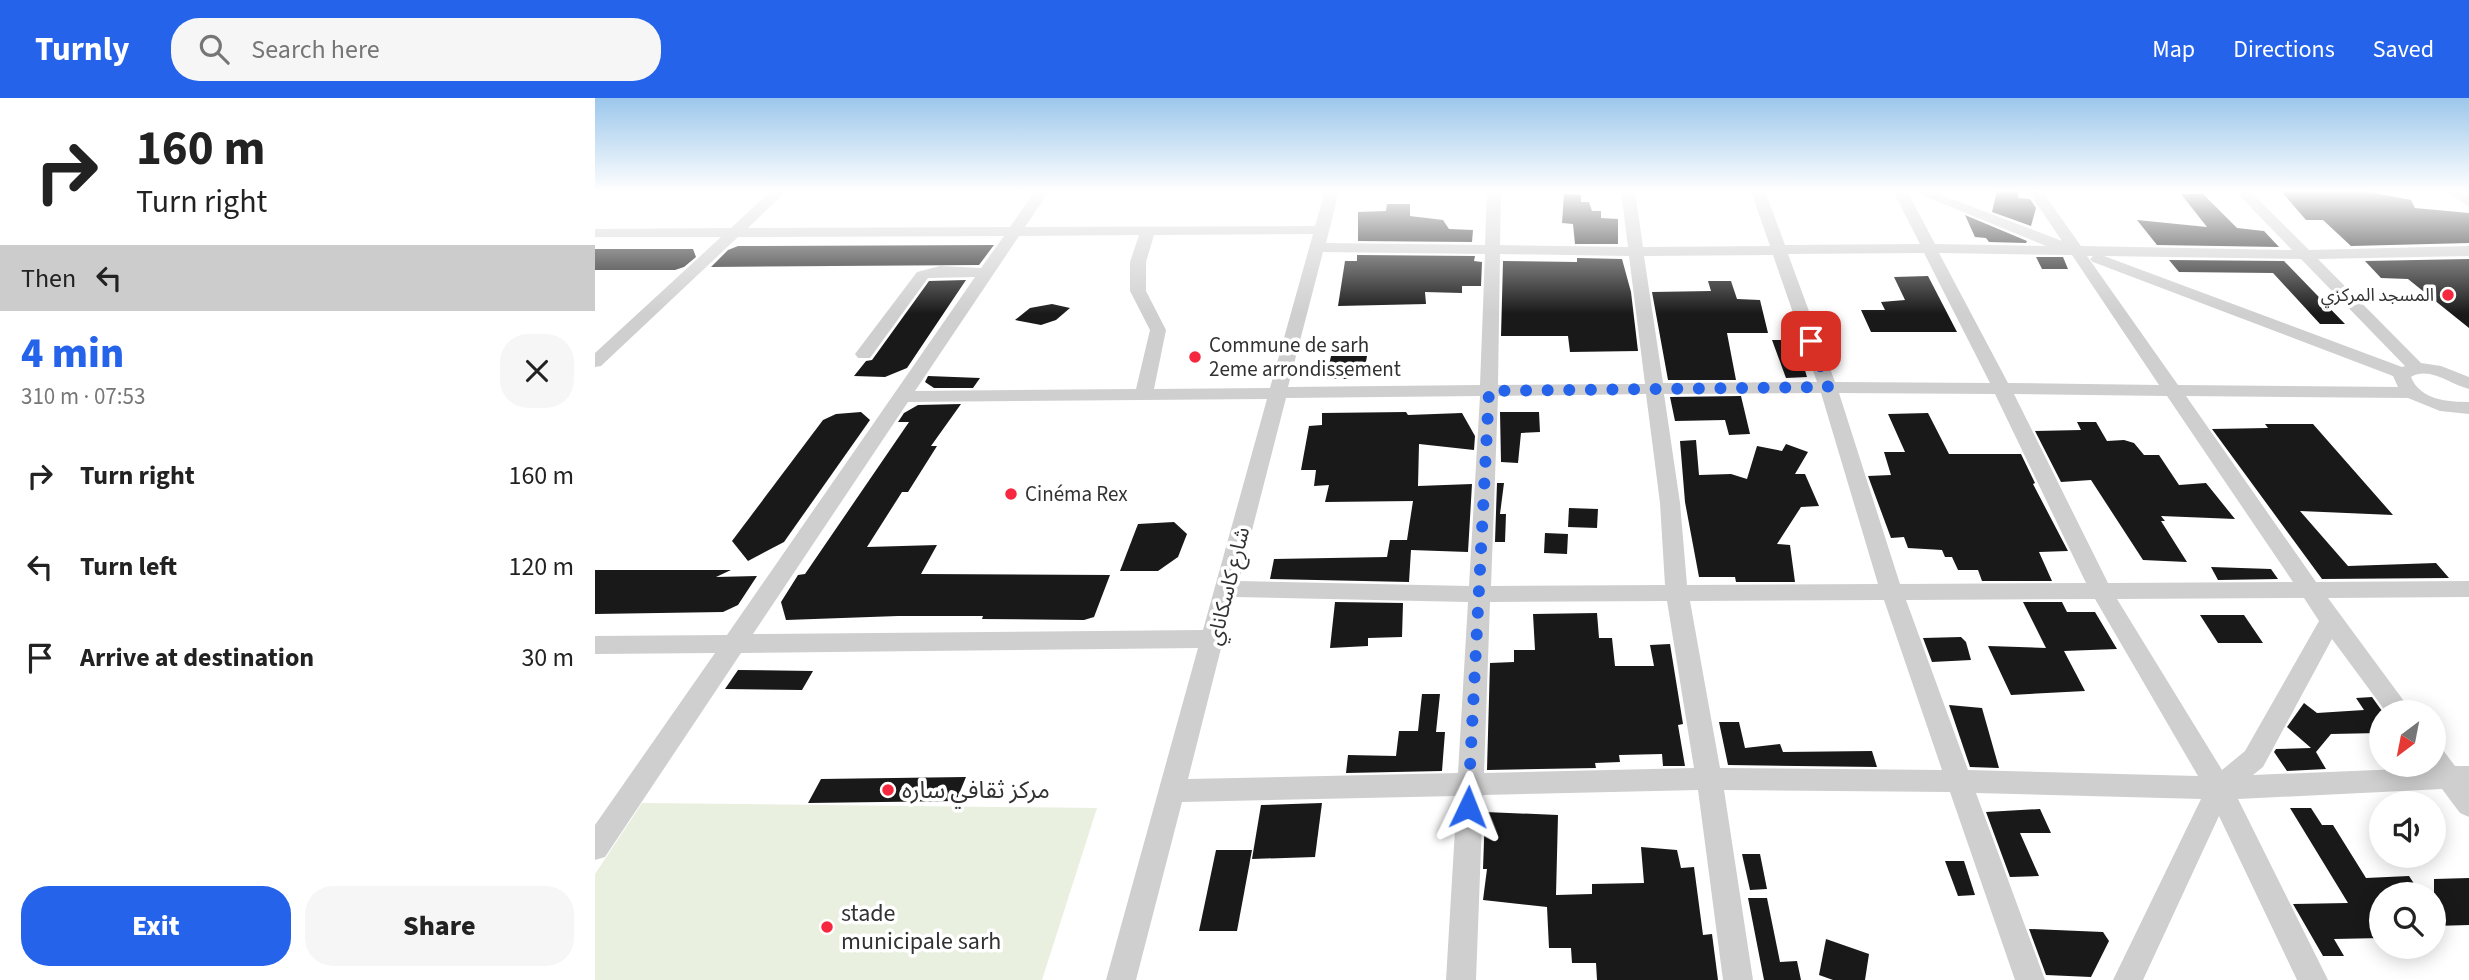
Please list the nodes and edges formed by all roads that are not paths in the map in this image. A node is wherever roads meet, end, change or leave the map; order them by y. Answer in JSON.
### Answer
{"nodes":[{"id":1,"x":813,"y":232,"type":"edge"},
{"id":2,"x":1014,"y":232,"type":"edge"},
{"id":3,"x":1147,"y":232,"type":"edge"},
{"id":4,"x":1189,"y":232,"type":"edge"},
{"id":5,"x":1321,"y":232,"type":"edge"},
{"id":6,"x":1493,"y":232,"type":"edge"},
{"id":7,"x":1633,"y":232,"type":"edge"},
{"id":8,"x":1771,"y":232,"type":"edge"},
{"id":9,"x":1919,"y":232,"type":"edge"},
{"id":10,"x":2026,"y":232,"type":"edge"},
{"id":11,"x":2064,"y":232,"type":"edge"},
{"id":12,"x":2284,"y":232,"type":"edge"},
{"id":13,"x":595,"y":233,"type":"edge"},
{"id":14,"x":734,"y":233,"type":"junction"},
{"id":15,"x":1319,"y":239,"type":"junction"},
{"id":16,"x":1927,"y":248,"type":"junction"},
{"id":17,"x":1777,"y":249,"type":"junction"},
{"id":18,"x":1493,"y":251,"type":"junction"},
{"id":19,"x":2469,"y":251,"type":"edge"},
{"id":20,"x":1636,"y":252,"type":"junction"},
{"id":21,"x":2078,"y":252,"type":"junction"},
{"id":22,"x":2308,"y":255,"type":"junction"},
{"id":23,"x":986,"y":273,"type":"junction"},
{"id":24,"x":864,"y":354,"type":"dead end"},
{"id":25,"x":595,"y":362,"type":"edge"},
{"id":26,"x":2411,"y":371,"type":"junction"},
{"id":27,"x":2469,"y":384,"type":"edge"},
{"id":28,"x":1828,"y":387,"type":"junction"},
{"id":29,"x":2001,"y":387,"type":"junction"},
{"id":30,"x":1654,"y":390,"type":"junction"},
{"id":31,"x":1279,"y":391,"type":"junction"},
{"id":32,"x":1489,"y":391,"type":"junction"},
{"id":33,"x":2175,"y":391,"type":"junction"},
{"id":34,"x":1145,"y":393,"type":"junction"},
{"id":35,"x":2413,"y":393,"type":"junction"},
{"id":36,"x":901,"y":397,"type":"junction"},
{"id":37,"x":2465,"y":412,"type":"edge"},
{"id":38,"x":1226,"y":589,"type":"junction"},
{"id":39,"x":2100,"y":589,"type":"junction"},
{"id":40,"x":2469,"y":589,"type":"edge"},
{"id":41,"x":1891,"y":590,"type":"junction"},
{"id":42,"x":1677,"y":592,"type":"junction"},
{"id":43,"x":2313,"y":592,"type":"junction"},
{"id":44,"x":1477,"y":594,"type":"junction"},
{"id":45,"x":2331,"y":620,"type":"junction"},
{"id":46,"x":1215,"y":639,"type":"junction"},
{"id":47,"x":734,"y":642,"type":"junction"},
{"id":48,"x":595,"y":645,"type":"edge"},
{"id":49,"x":2391,"y":700,"type":"edge"},
{"id":50,"x":2451,"y":770,"type":"edge"},
{"id":51,"x":1709,"y":779,"type":"junction"},
{"id":52,"x":1958,"y":781,"type":"junction"},
{"id":53,"x":1469,"y":782,"type":"junction"},
{"id":54,"x":2219,"y":788,"type":"junction"},
{"id":55,"x":1172,"y":791,"type":"junction"},
{"id":56,"x":2469,"y":805,"type":"edge"},
{"id":57,"x":595,"y":848,"type":"edge"},
{"id":58,"x":1121,"y":980,"type":"edge"},
{"id":59,"x":1461,"y":980,"type":"edge"},
{"id":60,"x":1738,"y":980,"type":"edge"},
{"id":61,"x":2030,"y":980,"type":"edge"},
{"id":62,"x":2128,"y":980,"type":"edge"},
{"id":63,"x":2313,"y":980,"type":"edge"}],
"edges":[{"from":1,"to":14,"type":"street"},
{"from":2,"to":23,"type":"street"},
{"from":3,"to":34,"type":"street"},
{"from":4,"to":15,"type":"street"},
{"from":5,"to":15,"type":"street","name":"شارع كاسكاناي"},
{"from":6,"to":18,"type":"street"},
{"from":7,"to":20,"type":"street"},
{"from":8,"to":17,"type":"street"},
{"from":9,"to":16,"type":"street"},
{"from":10,"to":21,"type":"street"},
{"from":11,"to":21,"type":"street"},
{"from":12,"to":22,"type":"street"},
{"from":13,"to":14,"type":"street"},
{"from":14,"to":25,"type":"street"},
{"from":15,"to":18,"type":"street"},
{"from":15,"to":31,"type":"street","name":"شارع كاسكاناي"},
{"from":16,"to":17,"type":"street"},
{"from":16,"to":21,"type":"street"},
{"from":16,"to":29,"type":"street"},
{"from":17,"to":20,"type":"street"},
{"from":17,"to":28,"type":"street"},
{"from":18,"to":20,"type":"street"},
{"from":18,"to":32,"type":"street"},
{"from":19,"to":22,"type":"street"},
{"from":20,"to":30,"type":"street"},
{"from":21,"to":22,"type":"street"},
{"from":21,"to":26,"type":"street"},
{"from":21,"to":33,"type":"street"},
{"from":22,"to":26,"type":"street"},
{"from":23,"to":24,"type":"street"},
{"from":23,"to":36,"type":"street"},
{"from":26,"to":27,"type":"street"},
{"from":26,"to":35,"type":"street"},
{"from":28,"to":29,"type":"street"},
{"from":28,"to":30,"type":"street"},
{"from":28,"to":41,"type":"street"},
{"from":29,"to":33,"type":"street"},
{"from":29,"to":39,"type":"street"},
{"from":30,"to":32,"type":"street"},
{"from":30,"to":42,"type":"street"},
{"from":31,"to":32,"type":"street"},
{"from":31,"to":34,"type":"street"},
{"from":31,"to":38,"type":"street","name":"شارع كاسكاناي"},
{"from":32,"to":44,"type":"street"},
{"from":33,"to":35,"type":"street"},
{"from":33,"to":43,"type":"street"},
{"from":34,"to":36,"type":"street"},
{"from":35,"to":37,"type":"street"},
{"from":36,"to":47,"type":"street"},
{"from":38,"to":44,"type":"street"},
{"from":38,"to":46,"type":"street","name":"شارع كاسكاناي"},
{"from":39,"to":41,"type":"street"},
{"from":39,"to":43,"type":"street"},
{"from":39,"to":54,"type":"street"},
{"from":40,"to":43,"type":"street"},
{"from":41,"to":42,"type":"street"},
{"from":41,"to":52,"type":"street"},
{"from":42,"to":44,"type":"street"},
{"from":42,"to":51,"type":"street"},
{"from":43,"to":45,"type":"street"},
{"from":44,"to":53,"type":"street"},
{"from":45,"to":49,"type":"street"},
{"from":45,"to":54,"type":"street"},
{"from":46,"to":47,"type":"street"},
{"from":46,"to":55,"type":"street","name":"شارع كاسكاناي"},
{"from":47,"to":48,"type":"street"},
{"from":47,"to":57,"type":"street"},
{"from":50,"to":54,"type":"street"},
{"from":50,"to":56,"type":"street"},
{"from":51,"to":52,"type":"street"},
{"from":51,"to":53,"type":"street"},
{"from":51,"to":60,"type":"street"},
{"from":52,"to":54,"type":"street"},
{"from":52,"to":61,"type":"street"},
{"from":53,"to":55,"type":"street"},
{"from":53,"to":59,"type":"street"},
{"from":54,"to":62,"type":"street"},
{"from":54,"to":63,"type":"street"},
{"from":55,"to":58,"type":"street","name":"شارع كاسكاناي"}]}
